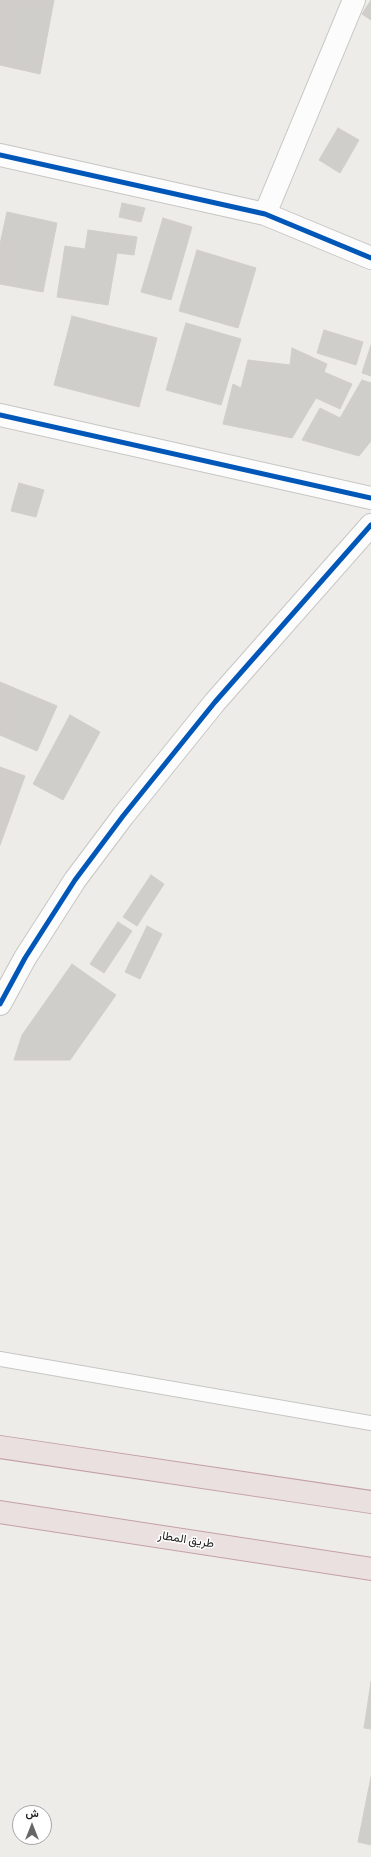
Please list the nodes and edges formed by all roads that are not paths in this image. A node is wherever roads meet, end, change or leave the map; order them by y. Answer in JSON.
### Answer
{"nodes":[{"id":1,"x":354,"y":0,"type":"edge"},
{"id":2,"x":0,"y":155,"type":"edge"},
{"id":3,"x":265,"y":214,"type":"junction"},
{"id":4,"x":371,"y":258,"type":"edge"},
{"id":5,"x":0,"y":415,"type":"edge"},
{"id":6,"x":371,"y":498,"type":"edge"},
{"id":7,"x":371,"y":525,"type":"edge"},
{"id":8,"x":0,"y":1004,"type":"edge"},
{"id":9,"x":0,"y":1359,"type":"edge"},
{"id":10,"x":371,"y":1423,"type":"edge"},
{"id":11,"x":0,"y":1448,"type":"edge"},
{"id":12,"x":371,"y":1502,"type":"edge"},
{"id":13,"x":0,"y":1512,"type":"edge"},
{"id":14,"x":371,"y":1569,"type":"edge"}],
"edges":[{"from":1,"to":3,"type":"street"},
{"from":2,"to":3,"type":"street"},
{"from":3,"to":4,"type":"street"},
{"from":5,"to":6,"type":"street"},
{"from":7,"to":8,"type":"street"},
{"from":9,"to":10,"type":"lane"},
{"from":11,"to":12,"type":"highway"},
{"from":13,"to":14,"type":"highway","name":"طريق المطار"}]}
